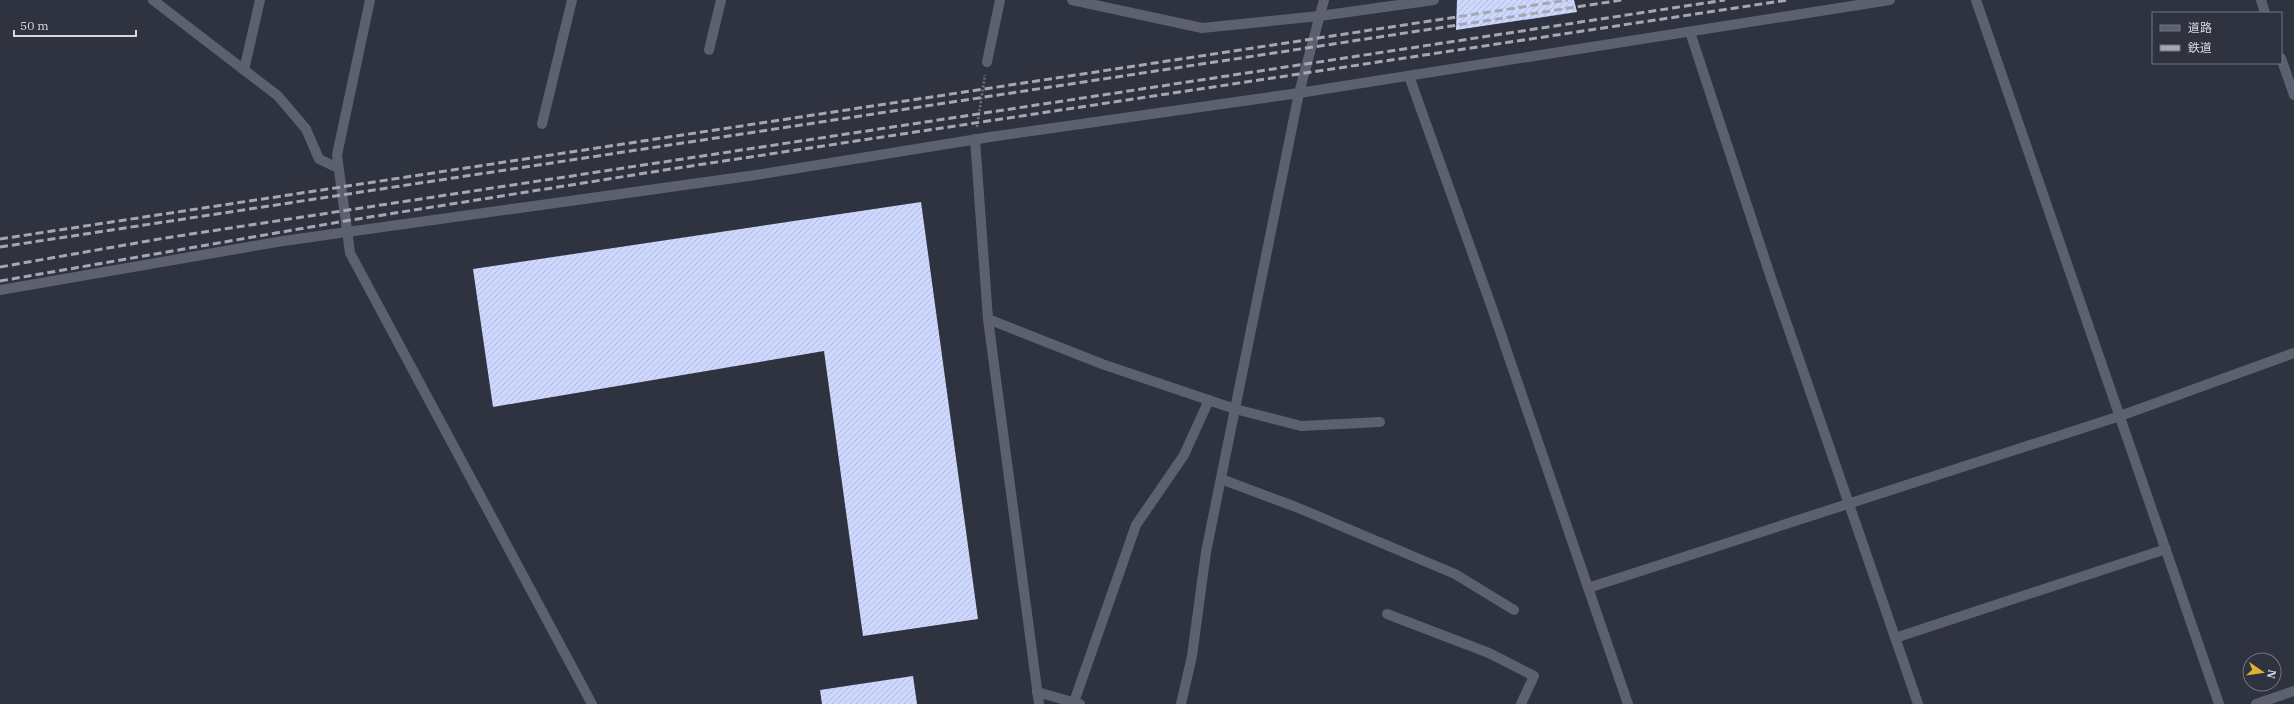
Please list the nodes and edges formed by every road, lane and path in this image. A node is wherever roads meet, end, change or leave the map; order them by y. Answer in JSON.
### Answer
{"nodes":[{"id":1,"x":153,"y":0,"type":"edge"},
{"id":2,"x":260,"y":0,"type":"edge"},
{"id":3,"x":370,"y":0,"type":"edge"},
{"id":4,"x":572,"y":0,"type":"edge"},
{"id":5,"x":721,"y":0,"type":"edge"},
{"id":6,"x":1000,"y":0,"type":"edge"},
{"id":7,"x":1072,"y":0,"type":"edge"},
{"id":8,"x":1324,"y":0,"type":"edge"},
{"id":9,"x":1434,"y":0,"type":"edge"},
{"id":10,"x":1890,"y":0,"type":"edge"},
{"id":11,"x":1976,"y":0,"type":"edge"},
{"id":12,"x":2261,"y":0,"type":"edge"},
{"id":13,"x":2265,"y":12,"type":"edge"},
{"id":14,"x":1320,"y":16,"type":"junction"},
{"id":15,"x":1690,"y":32,"type":"junction"},
{"id":16,"x":709,"y":50,"type":"dead end"},
{"id":17,"x":2282,"y":61,"type":"edge"},
{"id":18,"x":987,"y":62,"type":"joint"},
{"id":19,"x":244,"y":70,"type":"junction"},
{"id":20,"x":1408,"y":76,"type":"junction"},
{"id":21,"x":1299,"y":93,"type":"junction"},
{"id":22,"x":2294,"y":95,"type":"edge"},
{"id":23,"x":542,"y":124,"type":"dead end"},
{"id":24,"x":975,"y":140,"type":"junction"},
{"id":25,"x":338,"y":168,"type":"junction"},
{"id":26,"x":347,"y":232,"type":"junction"},
{"id":27,"x":0,"y":290,"type":"edge"},
{"id":28,"x":988,"y":319,"type":"junction"},
{"id":29,"x":2294,"y":352,"type":"edge"},
{"id":30,"x":1209,"y":400,"type":"junction"},
{"id":31,"x":1235,"y":409,"type":"junction"},
{"id":32,"x":2120,"y":416,"type":"junction"},
{"id":33,"x":1380,"y":422,"type":"dead end"},
{"id":34,"x":1221,"y":479,"type":"junction"},
{"id":35,"x":1849,"y":503,"type":"junction"},
{"id":36,"x":2166,"y":549,"type":"junction"},
{"id":37,"x":1588,"y":588,"type":"junction"},
{"id":38,"x":1514,"y":610,"type":"dead end"},
{"id":39,"x":1387,"y":614,"type":"dead end"},
{"id":40,"x":1895,"y":638,"type":"junction"},
{"id":41,"x":2294,"y":691,"type":"edge"},
{"id":42,"x":1037,"y":692,"type":"junction"},
{"id":43,"x":1077,"y":703,"type":"edge"},
{"id":44,"x":592,"y":704,"type":"edge"},
{"id":45,"x":1039,"y":704,"type":"edge"},
{"id":46,"x":1180,"y":704,"type":"edge"},
{"id":47,"x":1521,"y":704,"type":"edge"},
{"id":48,"x":1628,"y":704,"type":"edge"},
{"id":49,"x":1918,"y":704,"type":"edge"},
{"id":50,"x":2219,"y":704,"type":"edge"},
{"id":51,"x":2256,"y":704,"type":"edge"}],
"edges":[{"from":1,"to":19,"type":"street"},
{"from":2,"to":19,"type":"street"},
{"from":3,"to":25,"type":"street"},
{"from":4,"to":23,"type":"street"},
{"from":5,"to":16,"type":"street"},
{"from":6,"to":18,"type":"street"},
{"from":7,"to":14,"type":"street"},
{"from":8,"to":14,"type":"street"},
{"from":9,"to":14,"type":"street"},
{"from":10,"to":15,"type":"street"},
{"from":11,"to":32,"type":"street"},
{"from":12,"to":13,"type":"street"},
{"from":14,"to":21,"type":"street"},
{"from":15,"to":20,"type":"street"},
{"from":15,"to":35,"type":"street"},
{"from":17,"to":22,"type":"street"},
{"from":18,"to":24,"type":"path"},
{"from":19,"to":25,"type":"street"},
{"from":20,"to":21,"type":"street"},
{"from":20,"to":37,"type":"street"},
{"from":21,"to":24,"type":"street"},
{"from":21,"to":31,"type":"street"},
{"from":24,"to":26,"type":"street"},
{"from":24,"to":28,"type":"street"},
{"from":25,"to":26,"type":"street"},
{"from":26,"to":27,"type":"street"},
{"from":26,"to":44,"type":"street"},
{"from":28,"to":30,"type":"street"},
{"from":28,"to":42,"type":"street"},
{"from":29,"to":32,"type":"street"},
{"from":30,"to":31,"type":"street"},
{"from":30,"to":43,"type":"street"},
{"from":31,"to":33,"type":"street"},
{"from":31,"to":34,"type":"street"},
{"from":32,"to":35,"type":"street"},
{"from":32,"to":36,"type":"street"},
{"from":34,"to":38,"type":"street"},
{"from":34,"to":46,"type":"street"},
{"from":35,"to":37,"type":"street"},
{"from":35,"to":40,"type":"street"},
{"from":36,"to":40,"type":"street"},
{"from":36,"to":50,"type":"street"},
{"from":37,"to":48,"type":"street"},
{"from":39,"to":47,"type":"street"},
{"from":40,"to":49,"type":"street"},
{"from":41,"to":51,"type":"street"},
{"from":42,"to":43,"type":"street"},
{"from":42,"to":45,"type":"street"}]}
